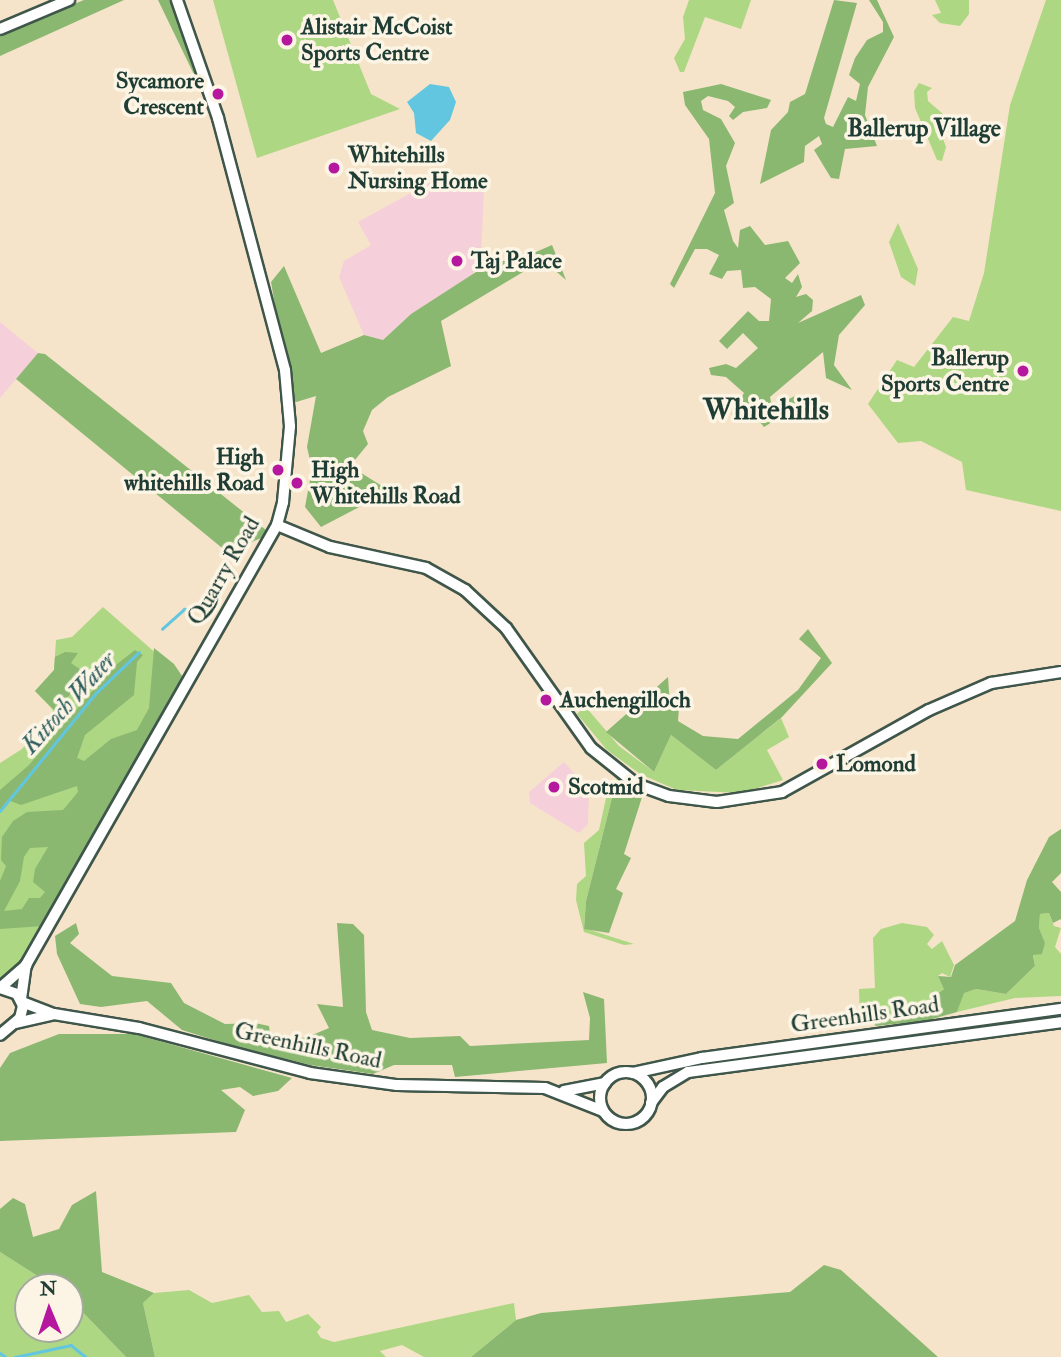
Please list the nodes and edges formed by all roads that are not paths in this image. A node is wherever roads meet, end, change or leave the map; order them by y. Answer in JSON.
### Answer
{"nodes":[{"id":1,"x":69,"y":0,"type":"edge"},
{"id":2,"x":177,"y":0,"type":"edge"},
{"id":3,"x":0,"y":29,"type":"edge"},
{"id":4,"x":277,"y":525,"type":"junction"},
{"id":5,"x":1061,"y":672,"type":"edge"},
{"id":6,"x":26,"y":965,"type":"junction"},
{"id":7,"x":0,"y":988,"type":"edge"},
{"id":8,"x":21,"y":1001,"type":"junction"},
{"id":9,"x":1061,"y":1009,"type":"edge"},
{"id":10,"x":54,"y":1014,"type":"junction"},
{"id":11,"x":1061,"y":1022,"type":"edge"},
{"id":12,"x":9,"y":1026,"type":"edge"},
{"id":13,"x":0,"y":1035,"type":"edge"},
{"id":14,"x":634,"y":1073,"type":"junction"},
{"id":15,"x":605,"y":1083,"type":"junction"},
{"id":16,"x":558,"y":1091,"type":"junction"},
{"id":17,"x":651,"y":1103,"type":"junction"},
{"id":18,"x":603,"y":1111,"type":"junction"}],
"edges":[{"from":1,"to":3,"type":"street"},
{"from":2,"to":4,"type":"street","name":"Quarry Road"},
{"from":4,"to":5,"type":"street"},
{"from":4,"to":6,"type":"street","name":"Quarry Road"},
{"from":6,"to":7,"type":"street","name":"Quarry Road"},
{"from":6,"to":8,"type":"street","name":"Quarry Road"},
{"from":7,"to":8,"type":"street","name":"Greenhills Road"},
{"from":8,"to":10,"type":"street","name":"Greenhills Road"},
{"from":8,"to":12,"type":"street","name":"Quarry Road"},
{"from":9,"to":14,"type":"street","name":"Greenhills Road"},
{"from":10,"to":12,"type":"street","name":"Greenhills Road"},
{"from":10,"to":16,"type":"street","name":"Greenhills Road"},
{"from":11,"to":17,"type":"street","name":"Greenhills Road"},
{"from":12,"to":13,"type":"street"},
{"from":14,"to":15,"type":"street"},
{"from":14,"to":17,"type":"street"},
{"from":15,"to":16,"type":"street","name":"Greenhills Road"},
{"from":15,"to":18,"type":"street"},
{"from":16,"to":18,"type":"street","name":"Greenhills Road"},
{"from":17,"to":18,"type":"street"}]}
